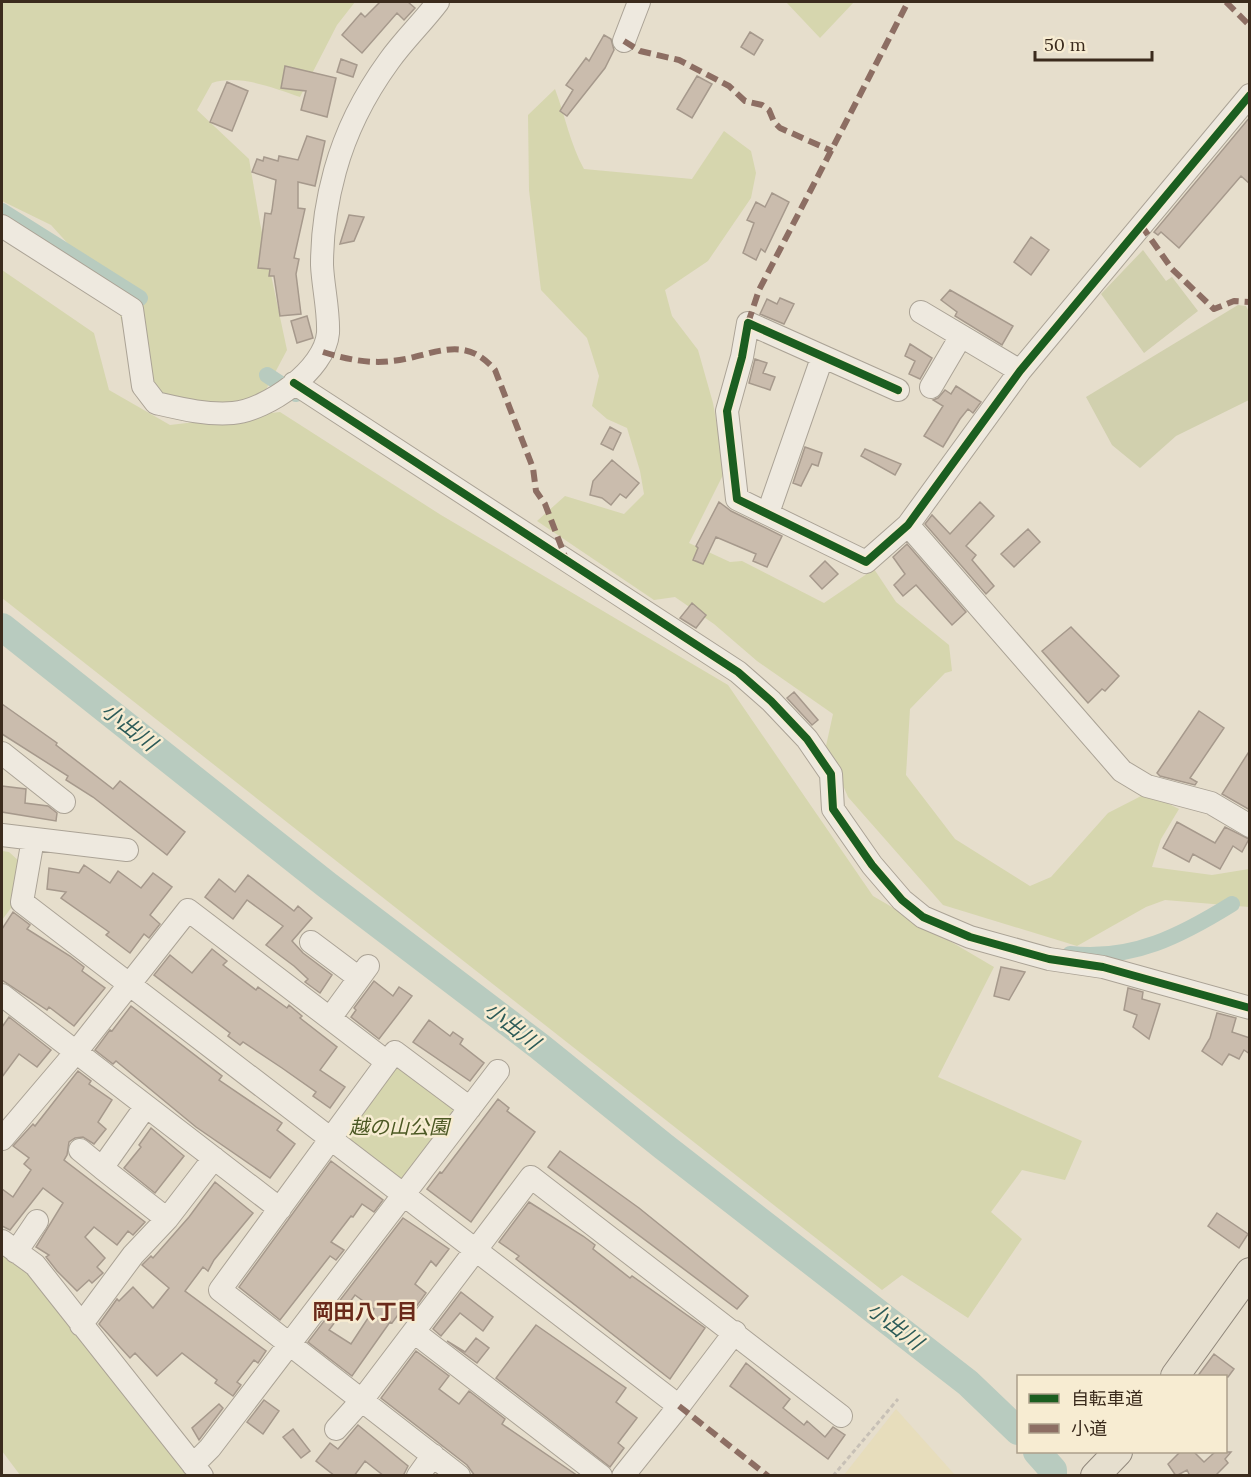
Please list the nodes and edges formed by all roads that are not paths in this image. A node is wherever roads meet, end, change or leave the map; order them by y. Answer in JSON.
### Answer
{"nodes":[{"id":1,"x":438,"y":2,"type":"edge"},
{"id":2,"x":639,"y":2,"type":"edge"},
{"id":3,"x":624,"y":41,"type":"dead end"},
{"id":4,"x":1250,"y":95,"type":"edge"},
{"id":5,"x":2,"y":226,"type":"edge"},
{"id":6,"x":921,"y":312,"type":"dead end"},
{"id":7,"x":961,"y":336,"type":"junction"},
{"id":8,"x":822,"y":358,"type":"junction"},
{"id":9,"x":1020,"y":371,"type":"junction"},
{"id":10,"x":289,"y":387,"type":"junction"},
{"id":11,"x":931,"y":387,"type":"dead end"},
{"id":12,"x":898,"y":390,"type":"dead end"},
{"id":13,"x":768,"y":513,"type":"junction"},
{"id":14,"x":908,"y":525,"type":"junction"},
{"id":15,"x":2,"y":753,"type":"edge"},
{"id":16,"x":64,"y":802,"type":"dead end"},
{"id":17,"x":1250,"y":826,"type":"edge"},
{"id":18,"x":2,"y":834,"type":"edge"},
{"id":19,"x":33,"y":839,"type":"junction"},
{"id":20,"x":127,"y":849,"type":"dead end"},
{"id":21,"x":311,"y":942,"type":"dead end"},
{"id":22,"x":129,"y":983,"type":"junction"},
{"id":23,"x":2,"y":995,"type":"edge"},
{"id":24,"x":1250,"y":1008,"type":"edge"},
{"id":25,"x":330,"y":1018,"type":"junction"},
{"id":26,"x":76,"y":1052,"type":"junction"},
{"id":27,"x":387,"y":1062,"type":"junction"},
{"id":28,"x":498,"y":1071,"type":"dead end"},
{"id":29,"x":146,"y":1106,"type":"junction"},
{"id":30,"x":470,"y":1108,"type":"junction"},
{"id":31,"x":2,"y":1138,"type":"edge"},
{"id":32,"x":331,"y":1139,"type":"junction"},
{"id":33,"x":80,"y":1150,"type":"dead end"},
{"id":34,"x":214,"y":1158,"type":"junction"},
{"id":35,"x":102,"y":1168,"type":"junction"},
{"id":36,"x":403,"y":1194,"type":"junction"},
{"id":37,"x":280,"y":1209,"type":"junction"},
{"id":38,"x":167,"y":1219,"type":"junction"},
{"id":39,"x":38,"y":1221,"type":"dead end"},
{"id":40,"x":9,"y":1246,"type":"edge"},
{"id":41,"x":476,"y":1250,"type":"junction"},
{"id":42,"x":1250,"y":1272,"type":"edge"},
{"id":43,"x":81,"y":1325,"type":"junction"},
{"id":44,"x":414,"y":1332,"type":"junction"},
{"id":45,"x":735,"y":1332,"type":"junction"},
{"id":46,"x":289,"y":1343,"type":"junction"},
{"id":47,"x":1176,"y":1375,"type":"edge"},
{"id":48,"x":362,"y":1400,"type":"junction"},
{"id":49,"x":679,"y":1406,"type":"junction"},
{"id":50,"x":841,"y":1416,"type":"dead end"},
{"id":51,"x":336,"y":1429,"type":"dead end"},
{"id":52,"x":1117,"y":1453,"type":"edge"},
{"id":53,"x":433,"y":1455,"type":"junction"},
{"id":54,"x":198,"y":1470,"type":"edge"},
{"id":55,"x":1097,"y":1474,"type":"edge"},
{"id":56,"x":418,"y":1476,"type":"edge"},
{"id":57,"x":459,"y":1476,"type":"edge"},
{"id":58,"x":600,"y":1476,"type":"edge"},
{"id":59,"x":623,"y":1476,"type":"edge"}],
"edges":[{"from":1,"to":10,"type":"street"},
{"from":2,"to":3,"type":"street"},
{"from":4,"to":9,"type":"street"},
{"from":5,"to":10,"type":"street"},
{"from":6,"to":7,"type":"street"},
{"from":7,"to":9,"type":"street"},
{"from":7,"to":11,"type":"street"},
{"from":8,"to":12,"type":"street"},
{"from":8,"to":13,"type":"street"},
{"from":8,"to":13,"type":"street"},
{"from":9,"to":14,"type":"street"},
{"from":10,"to":24,"type":"street"},
{"from":13,"to":14,"type":"street"},
{"from":14,"to":17,"type":"street"},
{"from":15,"to":16,"type":"street"},
{"from":18,"to":19,"type":"street"},
{"from":19,"to":20,"type":"street"},
{"from":19,"to":22,"type":"street"},
{"from":21,"to":25,"type":"street"},
{"from":22,"to":25,"type":"street"},
{"from":22,"to":26,"type":"street"},
{"from":22,"to":32,"type":"street"},
{"from":23,"to":26,"type":"street"},
{"from":25,"to":27,"type":"street"},
{"from":26,"to":29,"type":"street"},
{"from":26,"to":31,"type":"street"},
{"from":27,"to":30,"type":"street"},
{"from":27,"to":32,"type":"street"},
{"from":28,"to":30,"type":"street"},
{"from":29,"to":34,"type":"street"},
{"from":29,"to":35,"type":"street"},
{"from":30,"to":36,"type":"street"},
{"from":32,"to":36,"type":"street"},
{"from":32,"to":37,"type":"street"},
{"from":33,"to":35,"type":"street"},
{"from":34,"to":37,"type":"street"},
{"from":34,"to":38,"type":"street"},
{"from":35,"to":38,"type":"street"},
{"from":36,"to":41,"type":"street"},
{"from":36,"to":46,"type":"street"},
{"from":37,"to":46,"type":"street"},
{"from":38,"to":43,"type":"street"},
{"from":39,"to":40,"type":"street"},
{"from":40,"to":43,"type":"street"},
{"from":41,"to":44,"type":"street"},
{"from":41,"to":45,"type":"street"},
{"from":41,"to":49,"type":"street"},
{"from":42,"to":47,"type":"main road"},
{"from":43,"to":54,"type":"street"},
{"from":44,"to":48,"type":"street"},
{"from":44,"to":58,"type":"street"},
{"from":45,"to":49,"type":"street"},
{"from":45,"to":50,"type":"street"},
{"from":46,"to":48,"type":"street"},
{"from":46,"to":54,"type":"street"},
{"from":48,"to":51,"type":"street"},
{"from":48,"to":53,"type":"street"},
{"from":49,"to":59,"type":"street"},
{"from":52,"to":55,"type":"main road"},
{"from":53,"to":56,"type":"street"},
{"from":53,"to":57,"type":"street"}]}
